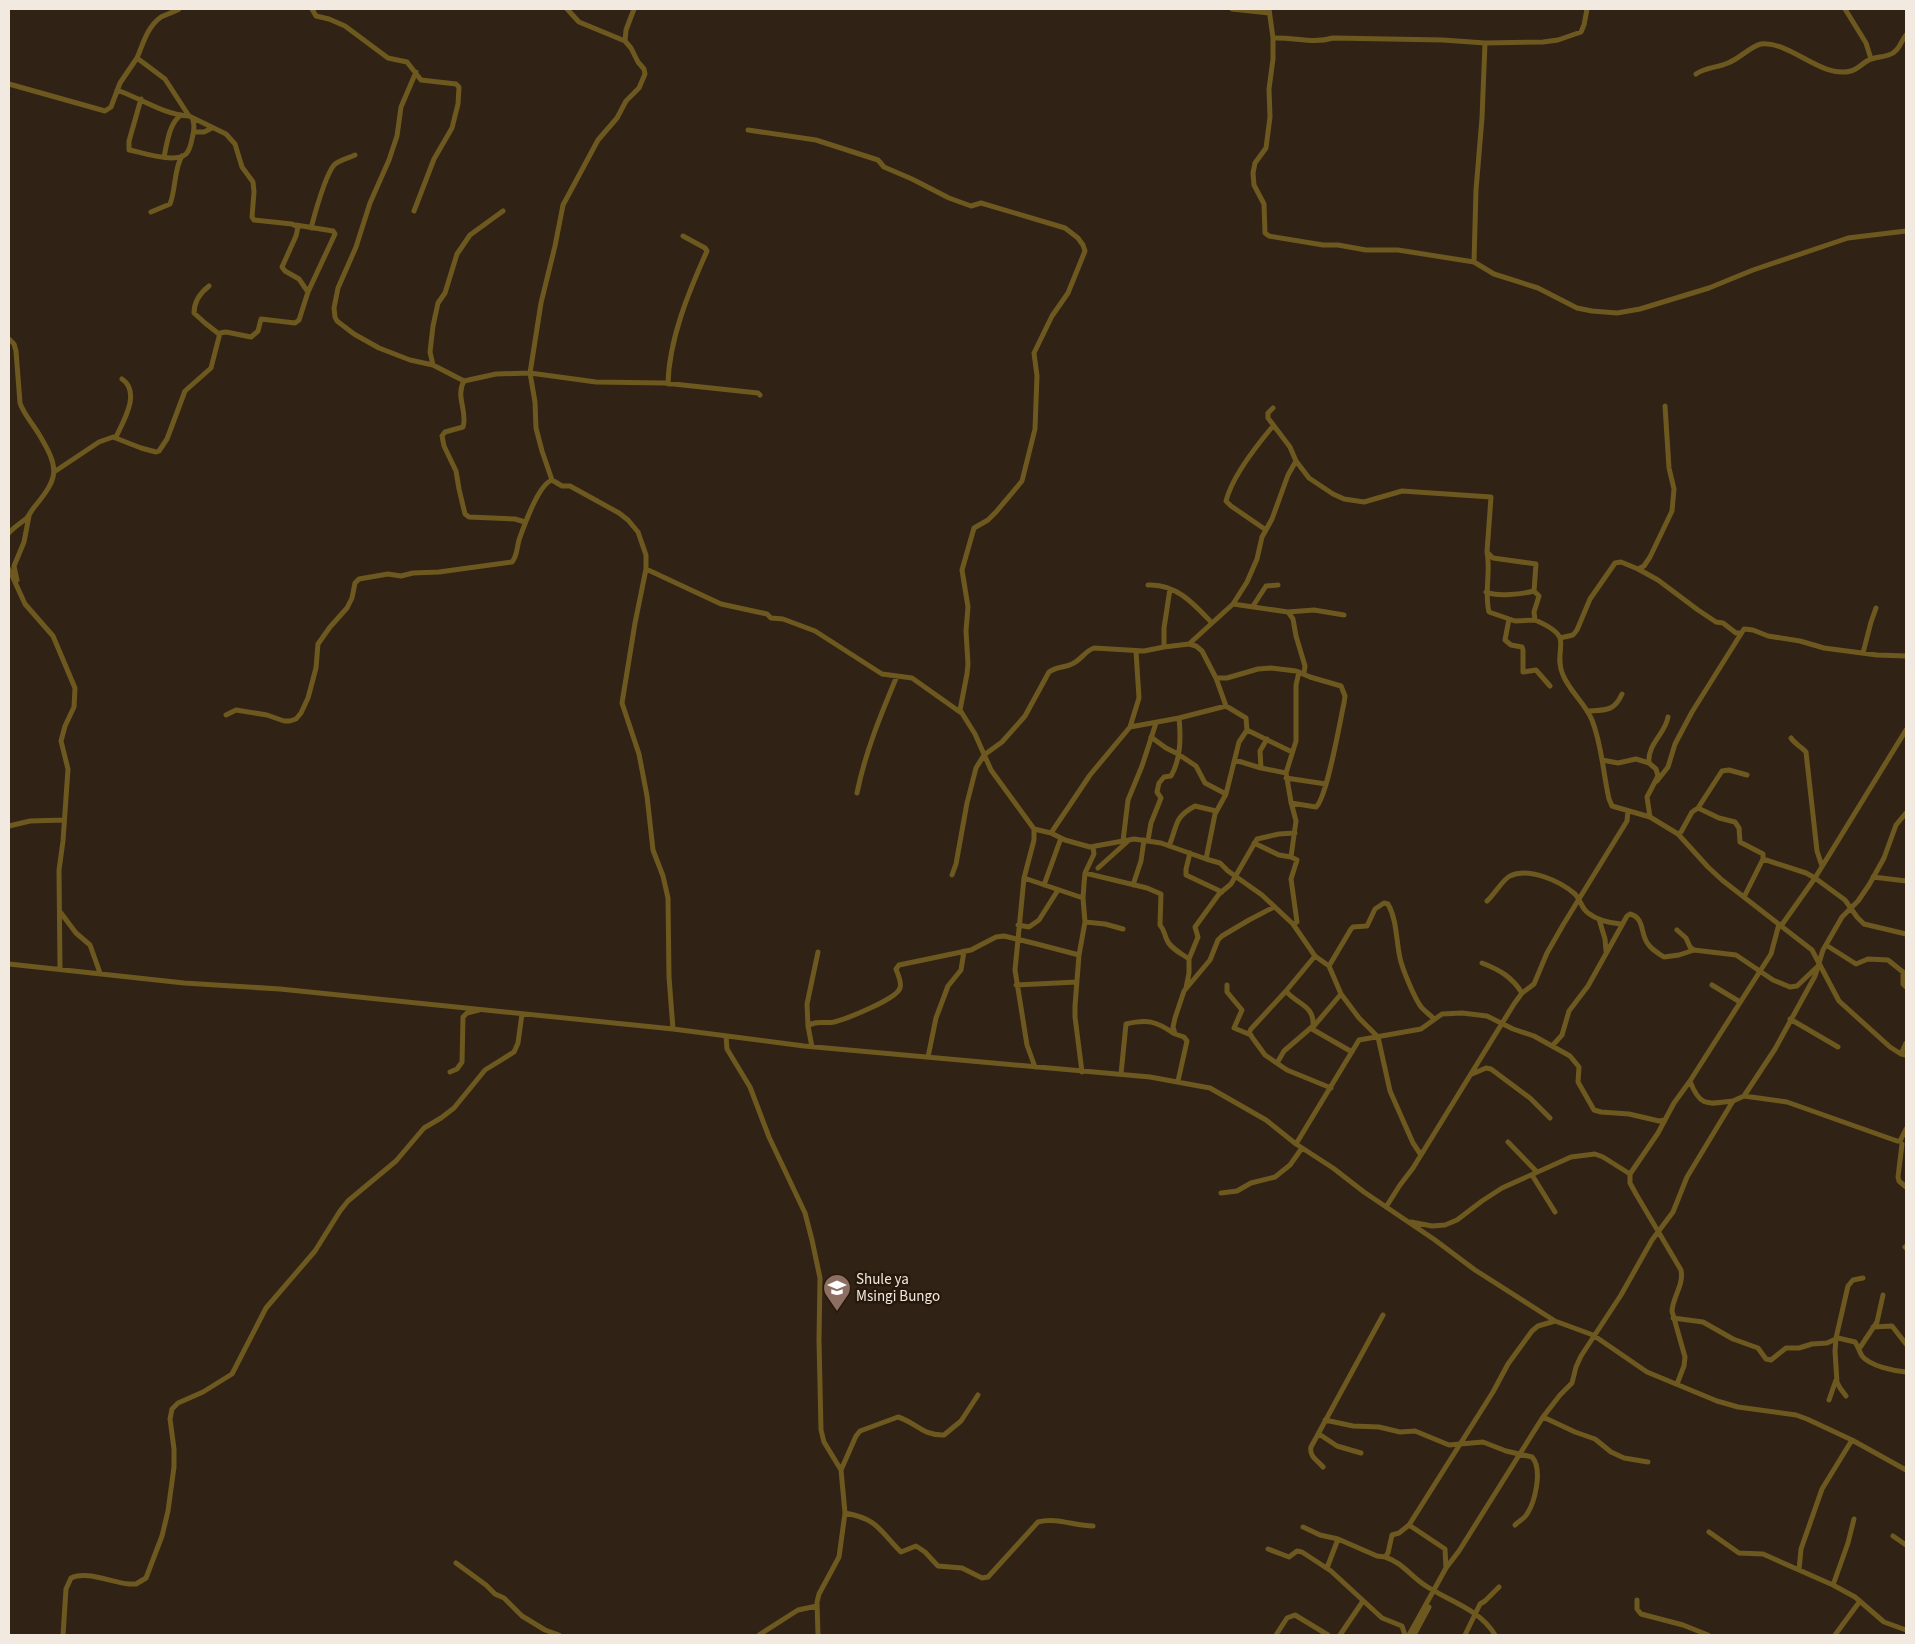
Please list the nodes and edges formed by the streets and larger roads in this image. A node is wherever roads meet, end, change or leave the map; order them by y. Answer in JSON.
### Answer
{"nodes":[{"id":1,"x":179,"y":9,"type":"edge"},
{"id":2,"x":312,"y":9,"type":"edge"},
{"id":3,"x":567,"y":9,"type":"edge"},
{"id":4,"x":634,"y":9,"type":"edge"},
{"id":5,"x":1232,"y":9,"type":"edge"},
{"id":6,"x":1587,"y":9,"type":"edge"},
{"id":7,"x":1845,"y":9,"type":"edge"},
{"id":8,"x":1269,"y":11,"type":"edge"},
{"id":9,"x":1906,"y":35,"type":"edge"},
{"id":10,"x":1273,"y":38,"type":"junction"},
{"id":11,"x":625,"y":41,"type":"junction"},
{"id":12,"x":1485,"y":43,"type":"junction"},
{"id":13,"x":137,"y":58,"type":"junction"},
{"id":14,"x":1872,"y":59,"type":"junction"},
{"id":15,"x":416,"y":72,"type":"junction"},
{"id":16,"x":1696,"y":74,"type":"dead end"},
{"id":17,"x":9,"y":84,"type":"edge"},
{"id":18,"x":117,"y":90,"type":"junction"},
{"id":19,"x":141,"y":99,"type":"junction"},
{"id":20,"x":180,"y":115,"type":"junction"},
{"id":21,"x":191,"y":118,"type":"junction"},
{"id":22,"x":212,"y":128,"type":"junction"},
{"id":23,"x":748,"y":130,"type":"dead end"},
{"id":24,"x":194,"y":132,"type":"junction"},
{"id":25,"x":355,"y":155,"type":"dead end"},
{"id":26,"x":164,"y":156,"type":"junction"},
{"id":27,"x":182,"y":156,"type":"junction"},
{"id":28,"x":414,"y":211,"type":"dead end"},
{"id":29,"x":151,"y":212,"type":"dead end"},
{"id":30,"x":503,"y":212,"type":"dead end"},
{"id":31,"x":296,"y":225,"type":"junction"},
{"id":32,"x":311,"y":228,"type":"junction"},
{"id":33,"x":1906,"y":231,"type":"edge"},
{"id":34,"x":683,"y":236,"type":"dead end"},
{"id":35,"x":1474,"y":262,"type":"junction"},
{"id":36,"x":209,"y":286,"type":"dead end"},
{"id":37,"x":308,"y":292,"type":"junction"},
{"id":38,"x":219,"y":334,"type":"junction"},
{"id":39,"x":9,"y":339,"type":"edge"},
{"id":40,"x":433,"y":365,"type":"junction"},
{"id":41,"x":530,"y":373,"type":"junction"},
{"id":42,"x":122,"y":379,"type":"dead end"},
{"id":43,"x":464,"y":381,"type":"junction"},
{"id":44,"x":668,"y":384,"type":"junction"},
{"id":45,"x":760,"y":396,"type":"dead end"},
{"id":46,"x":1665,"y":406,"type":"dead end"},
{"id":47,"x":1273,"y":408,"type":"dead end"},
{"id":48,"x":1273,"y":426,"type":"junction"},
{"id":49,"x":116,"y":437,"type":"junction"},
{"id":50,"x":1296,"y":462,"type":"junction"},
{"id":51,"x":54,"y":472,"type":"junction"},
{"id":52,"x":552,"y":480,"type":"junction"},
{"id":53,"x":29,"y":516,"type":"junction"},
{"id":54,"x":525,"y":522,"type":"junction"},
{"id":55,"x":1266,"y":530,"type":"junction"},
{"id":56,"x":9,"y":532,"type":"edge"},
{"id":57,"x":1487,"y":552,"type":"junction"},
{"id":58,"x":9,"y":569,"type":"edge"},
{"id":59,"x":646,"y":569,"type":"junction"},
{"id":60,"x":1638,"y":569,"type":"junction"},
{"id":61,"x":1148,"y":585,"type":"dead end"},
{"id":62,"x":1278,"y":585,"type":"dead end"},
{"id":63,"x":1170,"y":590,"type":"junction"},
{"id":64,"x":19,"y":591,"type":"junction"},
{"id":65,"x":1534,"y":591,"type":"junction"},
{"id":66,"x":1486,"y":592,"type":"junction"},
{"id":67,"x":1233,"y":604,"type":"junction"},
{"id":68,"x":1253,"y":606,"type":"junction"},
{"id":69,"x":1876,"y":608,"type":"dead end"},
{"id":70,"x":1288,"y":612,"type":"junction"},
{"id":71,"x":1344,"y":615,"type":"dead end"},
{"id":72,"x":1509,"y":620,"type":"junction"},
{"id":73,"x":1535,"y":620,"type":"junction"},
{"id":74,"x":1212,"y":623,"type":"junction"},
{"id":75,"x":1741,"y":633,"type":"junction"},
{"id":76,"x":1560,"y":638,"type":"junction"},
{"id":77,"x":1189,"y":644,"type":"junction"},
{"id":78,"x":1164,"y":647,"type":"junction"},
{"id":79,"x":1136,"y":652,"type":"junction"},
{"id":80,"x":1864,"y":653,"type":"junction"},
{"id":81,"x":1906,"y":656,"type":"edge"},
{"id":82,"x":1301,"y":673,"type":"junction"},
{"id":83,"x":897,"y":676,"type":"junction"},
{"id":84,"x":1216,"y":678,"type":"junction"},
{"id":85,"x":1550,"y":686,"type":"dead end"},
{"id":86,"x":1622,"y":694,"type":"dead end"},
{"id":87,"x":1226,"y":706,"type":"junction"},
{"id":88,"x":1587,"y":711,"type":"junction"},
{"id":89,"x":960,"y":712,"type":"junction"},
{"id":90,"x":226,"y":715,"type":"dead end"},
{"id":91,"x":1179,"y":718,"type":"junction"},
{"id":92,"x":1668,"y":718,"type":"dead end"},
{"id":93,"x":1156,"y":723,"type":"junction"},
{"id":94,"x":1130,"y":726,"type":"junction"},
{"id":95,"x":1246,"y":730,"type":"junction"},
{"id":96,"x":1906,"y":730,"type":"edge"},
{"id":97,"x":1151,"y":737,"type":"junction"},
{"id":98,"x":1791,"y":738,"type":"dead end"},
{"id":99,"x":1266,"y":739,"type":"junction"},
{"id":100,"x":1292,"y":752,"type":"junction"},
{"id":101,"x":984,"y":754,"type":"junction"},
{"id":102,"x":1178,"y":754,"type":"junction"},
{"id":103,"x":1235,"y":760,"type":"junction"},
{"id":104,"x":1602,"y":760,"type":"junction"},
{"id":105,"x":1649,"y":763,"type":"junction"},
{"id":106,"x":1261,"y":768,"type":"junction"},
{"id":107,"x":1286,"y":775,"type":"junction"},
{"id":108,"x":1747,"y":776,"type":"dead end"},
{"id":109,"x":1656,"y":780,"type":"junction"},
{"id":110,"x":1326,"y":784,"type":"junction"},
{"id":111,"x":857,"y":793,"type":"dead end"},
{"id":112,"x":1226,"y":794,"type":"junction"},
{"id":113,"x":1291,"y":803,"type":"junction"},
{"id":114,"x":1698,"y":808,"type":"junction"},
{"id":115,"x":1216,"y":811,"type":"junction"},
{"id":116,"x":1628,"y":811,"type":"junction"},
{"id":117,"x":1637,"y":813,"type":"junction"},
{"id":118,"x":1906,"y":813,"type":"edge"},
{"id":119,"x":1650,"y":817,"type":"junction"},
{"id":120,"x":1629,"y":818,"type":"junction"},
{"id":121,"x":64,"y":820,"type":"junction"},
{"id":122,"x":9,"y":826,"type":"edge"},
{"id":123,"x":1034,"y":829,"type":"junction"},
{"id":124,"x":1051,"y":833,"type":"junction"},
{"id":125,"x":1295,"y":833,"type":"junction"},
{"id":126,"x":1678,"y":834,"type":"junction"},
{"id":127,"x":1061,"y":838,"type":"junction"},
{"id":128,"x":1126,"y":840,"type":"junction"},
{"id":129,"x":1146,"y":840,"type":"junction"},
{"id":130,"x":1254,"y":843,"type":"junction"},
{"id":131,"x":1169,"y":846,"type":"junction"},
{"id":132,"x":1093,"y":847,"type":"junction"},
{"id":133,"x":1190,"y":853,"type":"junction"},
{"id":134,"x":1291,"y":857,"type":"junction"},
{"id":135,"x":1764,"y":859,"type":"junction"},
{"id":136,"x":1206,"y":860,"type":"junction"},
{"id":137,"x":1822,"y":866,"type":"junction"},
{"id":138,"x":1098,"y":868,"type":"dead end"},
{"id":139,"x":1085,"y":873,"type":"junction"},
{"id":140,"x":952,"y":875,"type":"dead end"},
{"id":141,"x":1235,"y":876,"type":"junction"},
{"id":142,"x":1874,"y":877,"type":"junction"},
{"id":143,"x":1024,"y":878,"type":"junction"},
{"id":144,"x":1815,"y":878,"type":"junction"},
{"id":145,"x":1906,"y":881,"type":"edge"},
{"id":146,"x":1044,"y":885,"type":"junction"},
{"id":147,"x":1133,"y":885,"type":"junction"},
{"id":148,"x":1058,"y":890,"type":"junction"},
{"id":149,"x":1222,"y":892,"type":"junction"},
{"id":150,"x":1083,"y":898,"type":"junction"},
{"id":151,"x":1744,"y":898,"type":"junction"},
{"id":152,"x":1579,"y":899,"type":"junction"},
{"id":153,"x":1487,"y":901,"type":"dead end"},
{"id":154,"x":1851,"y":906,"type":"junction"},
{"id":155,"x":1274,"y":907,"type":"junction"},
{"id":156,"x":1574,"y":907,"type":"junction"},
{"id":157,"x":1583,"y":908,"type":"junction"},
{"id":158,"x":60,"y":913,"type":"junction"},
{"id":159,"x":1599,"y":919,"type":"junction"},
{"id":160,"x":1085,"y":922,"type":"junction"},
{"id":161,"x":1293,"y":924,"type":"junction"},
{"id":162,"x":1621,"y":924,"type":"junction"},
{"id":163,"x":1018,"y":925,"type":"junction"},
{"id":164,"x":1780,"y":925,"type":"junction"},
{"id":165,"x":1124,"y":930,"type":"dead end"},
{"id":166,"x":1677,"y":930,"type":"dead end"},
{"id":167,"x":1906,"y":934,"type":"edge"},
{"id":168,"x":1017,"y":939,"type":"junction"},
{"id":169,"x":1826,"y":945,"type":"junction"},
{"id":170,"x":964,"y":950,"type":"junction"},
{"id":171,"x":1694,"y":950,"type":"junction"},
{"id":172,"x":818,"y":952,"type":"dead end"},
{"id":173,"x":1606,"y":952,"type":"junction"},
{"id":174,"x":1079,"y":955,"type":"junction"},
{"id":175,"x":1315,"y":956,"type":"junction"},
{"id":176,"x":1189,"y":959,"type":"junction"},
{"id":177,"x":1482,"y":963,"type":"dead end"},
{"id":178,"x":1819,"y":963,"type":"junction"},
{"id":179,"x":9,"y":964,"type":"edge"},
{"id":180,"x":1329,"y":966,"type":"junction"},
{"id":181,"x":60,"y":968,"type":"junction"},
{"id":182,"x":1760,"y":970,"type":"junction"},
{"id":183,"x":100,"y":973,"type":"junction"},
{"id":184,"x":1077,"y":982,"type":"junction"},
{"id":185,"x":1016,"y":985,"type":"junction"},
{"id":186,"x":1226,"y":985,"type":"dead end"},
{"id":187,"x":1712,"y":985,"type":"dead end"},
{"id":188,"x":1906,"y":987,"type":"edge"},
{"id":189,"x":1186,"y":988,"type":"junction"},
{"id":190,"x":1286,"y":991,"type":"junction"},
{"id":191,"x":1522,"y":993,"type":"junction"},
{"id":192,"x":1341,"y":994,"type":"junction"},
{"id":193,"x":1740,"y":1002,"type":"junction"},
{"id":194,"x":482,"y":1010,"type":"junction"},
{"id":195,"x":522,"y":1014,"type":"junction"},
{"id":196,"x":1790,"y":1018,"type":"junction"},
{"id":197,"x":1434,"y":1019,"type":"junction"},
{"id":198,"x":1502,"y":1023,"type":"junction"},
{"id":199,"x":808,"y":1026,"type":"junction"},
{"id":200,"x":1312,"y":1028,"type":"junction"},
{"id":201,"x":673,"y":1029,"type":"junction"},
{"id":202,"x":1174,"y":1034,"type":"junction"},
{"id":203,"x":1251,"y":1035,"type":"junction"},
{"id":204,"x":726,"y":1036,"type":"junction"},
{"id":205,"x":1378,"y":1037,"type":"junction"},
{"id":206,"x":1906,"y":1043,"type":"edge"},
{"id":207,"x":1552,"y":1046,"type":"junction"},
{"id":208,"x":812,"y":1047,"type":"junction"},
{"id":209,"x":1838,"y":1047,"type":"dead end"},
{"id":210,"x":1352,"y":1052,"type":"junction"},
{"id":211,"x":1903,"y":1054,"type":"edge"},
{"id":212,"x":928,"y":1057,"type":"junction"},
{"id":213,"x":1277,"y":1063,"type":"junction"},
{"id":214,"x":1035,"y":1067,"type":"junction"},
{"id":215,"x":450,"y":1072,"type":"dead end"},
{"id":216,"x":1082,"y":1072,"type":"junction"},
{"id":217,"x":1120,"y":1074,"type":"junction"},
{"id":218,"x":1471,"y":1074,"type":"junction"},
{"id":219,"x":1178,"y":1081,"type":"junction"},
{"id":220,"x":1690,"y":1082,"type":"junction"},
{"id":221,"x":1331,"y":1088,"type":"junction"},
{"id":222,"x":1744,"y":1096,"type":"junction"},
{"id":223,"x":1733,"y":1101,"type":"junction"},
{"id":224,"x":1550,"y":1118,"type":"dead end"},
{"id":225,"x":1664,"y":1120,"type":"junction"},
{"id":226,"x":1906,"y":1129,"type":"edge"},
{"id":227,"x":1508,"y":1142,"type":"dead end"},
{"id":228,"x":1296,"y":1144,"type":"junction"},
{"id":229,"x":1903,"y":1144,"type":"edge"},
{"id":230,"x":1302,"y":1148,"type":"junction"},
{"id":231,"x":1422,"y":1155,"type":"junction"},
{"id":232,"x":1535,"y":1173,"type":"junction"},
{"id":233,"x":1630,"y":1174,"type":"junction"},
{"id":234,"x":1906,"y":1186,"type":"edge"},
{"id":235,"x":1221,"y":1193,"type":"dead end"},
{"id":236,"x":1386,"y":1207,"type":"junction"},
{"id":237,"x":1555,"y":1212,"type":"dead end"},
{"id":238,"x":1408,"y":1221,"type":"junction"},
{"id":239,"x":1659,"y":1232,"type":"junction"},
{"id":240,"x":1863,"y":1278,"type":"dead end"},
{"id":241,"x":1883,"y":1295,"type":"dead end"},
{"id":242,"x":1383,"y":1316,"type":"dead end"},
{"id":243,"x":1673,"y":1318,"type":"junction"},
{"id":244,"x":1555,"y":1320,"type":"junction"},
{"id":245,"x":1873,"y":1327,"type":"junction"},
{"id":246,"x":1593,"y":1336,"type":"junction"},
{"id":247,"x":1836,"y":1338,"type":"junction"},
{"id":248,"x":1906,"y":1344,"type":"edge"},
{"id":249,"x":1859,"y":1350,"type":"junction"},
{"id":250,"x":1906,"y":1372,"type":"edge"},
{"id":251,"x":1837,"y":1377,"type":"junction"},
{"id":252,"x":1677,"y":1384,"type":"junction"},
{"id":253,"x":978,"y":1395,"type":"dead end"},
{"id":254,"x":1846,"y":1396,"type":"dead end"},
{"id":255,"x":1829,"y":1400,"type":"dead end"},
{"id":256,"x":1543,"y":1417,"type":"junction"},
{"id":257,"x":1325,"y":1420,"type":"junction"},
{"id":258,"x":1319,"y":1434,"type":"junction"},
{"id":259,"x":1852,"y":1440,"type":"junction"},
{"id":260,"x":1460,"y":1443,"type":"junction"},
{"id":261,"x":1361,"y":1453,"type":"dead end"},
{"id":262,"x":1520,"y":1453,"type":"junction"},
{"id":263,"x":1648,"y":1462,"type":"dead end"},
{"id":264,"x":1323,"y":1467,"type":"dead end"},
{"id":265,"x":841,"y":1470,"type":"junction"},
{"id":266,"x":1906,"y":1470,"type":"edge"},
{"id":267,"x":845,"y":1513,"type":"junction"},
{"id":268,"x":1854,"y":1519,"type":"dead end"},
{"id":269,"x":1516,"y":1525,"type":"dead end"},
{"id":270,"x":1093,"y":1526,"type":"dead end"},
{"id":271,"x":1409,"y":1526,"type":"junction"},
{"id":272,"x":1303,"y":1527,"type":"dead end"},
{"id":273,"x":1709,"y":1532,"type":"dead end"},
{"id":274,"x":1893,"y":1536,"type":"dead end"},
{"id":275,"x":1338,"y":1539,"type":"junction"},
{"id":276,"x":1906,"y":1545,"type":"edge"},
{"id":277,"x":1268,"y":1549,"type":"dead end"},
{"id":278,"x":1385,"y":1557,"type":"junction"},
{"id":279,"x":456,"y":1563,"type":"dead end"},
{"id":280,"x":1326,"y":1568,"type":"junction"},
{"id":281,"x":1446,"y":1568,"type":"junction"},
{"id":282,"x":1799,"y":1570,"type":"junction"},
{"id":283,"x":1833,"y":1585,"type":"junction"},
{"id":284,"x":1499,"y":1587,"type":"dead end"},
{"id":285,"x":1435,"y":1590,"type":"junction"},
{"id":286,"x":1637,"y":1600,"type":"dead end"},
{"id":287,"x":1363,"y":1601,"type":"junction"},
{"id":288,"x":1860,"y":1601,"type":"junction"},
{"id":289,"x":817,"y":1606,"type":"junction"},
{"id":290,"x":1475,"y":1614,"type":"junction"},
{"id":291,"x":1906,"y":1630,"type":"edge"},
{"id":292,"x":62,"y":1635,"type":"edge"},
{"id":293,"x":559,"y":1635,"type":"edge"},
{"id":294,"x":759,"y":1635,"type":"edge"},
{"id":295,"x":818,"y":1635,"type":"edge"},
{"id":296,"x":1276,"y":1635,"type":"edge"},
{"id":297,"x":1328,"y":1635,"type":"edge"},
{"id":298,"x":1340,"y":1635,"type":"edge"},
{"id":299,"x":1407,"y":1635,"type":"edge"},
{"id":300,"x":1414,"y":1635,"type":"edge"},
{"id":301,"x":1465,"y":1635,"type":"edge"},
{"id":302,"x":1494,"y":1635,"type":"edge"},
{"id":303,"x":1708,"y":1635,"type":"edge"},
{"id":304,"x":1835,"y":1635,"type":"edge"}],
"edges":[{"from":1,"to":13,"type":"street"},
{"from":2,"to":15,"type":"street"},
{"from":3,"to":11,"type":"street"},
{"from":4,"to":11,"type":"street"},
{"from":5,"to":8,"type":"street"},
{"from":6,"to":12,"type":"street"},
{"from":7,"to":14,"type":"street"},
{"from":8,"to":10,"type":"street"},
{"from":9,"to":14,"type":"street"},
{"from":10,"to":12,"type":"street"},
{"from":10,"to":35,"type":"street"},
{"from":11,"to":41,"type":"street"},
{"from":12,"to":35,"type":"street"},
{"from":13,"to":18,"type":"street"},
{"from":13,"to":21,"type":"street"},
{"from":14,"to":16,"type":"street"},
{"from":15,"to":28,"type":"street"},
{"from":15,"to":40,"type":"street"},
{"from":17,"to":18,"type":"street"},
{"from":18,"to":19,"type":"street"},
{"from":19,"to":20,"type":"street"},
{"from":19,"to":26,"type":"street"},
{"from":20,"to":21,"type":"street"},
{"from":20,"to":26,"type":"street"},
{"from":21,"to":22,"type":"street"},
{"from":21,"to":24,"type":"street"},
{"from":22,"to":24,"type":"street"},
{"from":22,"to":31,"type":"street"},
{"from":23,"to":89,"type":"street"},
{"from":24,"to":27,"type":"street"},
{"from":25,"to":32,"type":"street"},
{"from":26,"to":27,"type":"street"},
{"from":27,"to":29,"type":"street"},
{"from":30,"to":40,"type":"street"},
{"from":31,"to":32,"type":"street"},
{"from":31,"to":37,"type":"street"},
{"from":32,"to":37,"type":"street"},
{"from":33,"to":35,"type":"street"},
{"from":34,"to":44,"type":"street"},
{"from":36,"to":38,"type":"street"},
{"from":37,"to":38,"type":"street"},
{"from":38,"to":49,"type":"street"},
{"from":39,"to":51,"type":"street"},
{"from":40,"to":43,"type":"street"},
{"from":41,"to":43,"type":"street"},
{"from":41,"to":44,"type":"street"},
{"from":41,"to":52,"type":"street"},
{"from":42,"to":49,"type":"street"},
{"from":43,"to":54,"type":"street"},
{"from":44,"to":45,"type":"street"},
{"from":46,"to":60,"type":"street"},
{"from":47,"to":48,"type":"street"},
{"from":48,"to":50,"type":"street"},
{"from":48,"to":55,"type":"street"},
{"from":49,"to":51,"type":"street"},
{"from":50,"to":55,"type":"street"},
{"from":50,"to":57,"type":"street"},
{"from":51,"to":53,"type":"street"},
{"from":52,"to":54,"type":"street"},
{"from":52,"to":59,"type":"street"},
{"from":53,"to":56,"type":"street"},
{"from":53,"to":64,"type":"street"},
{"from":54,"to":90,"type":"street"},
{"from":55,"to":67,"type":"street"},
{"from":57,"to":65,"type":"street"},
{"from":57,"to":66,"type":"street"},
{"from":58,"to":64,"type":"street"},
{"from":59,"to":83,"type":"street"},
{"from":59,"to":201,"type":"street"},
{"from":60,"to":75,"type":"street"},
{"from":60,"to":76,"type":"street"},
{"from":61,"to":63,"type":"street"},
{"from":62,"to":68,"type":"street"},
{"from":63,"to":74,"type":"street"},
{"from":63,"to":78,"type":"street"},
{"from":64,"to":121,"type":"street"},
{"from":65,"to":66,"type":"street"},
{"from":65,"to":73,"type":"street"},
{"from":66,"to":72,"type":"street"},
{"from":67,"to":68,"type":"street"},
{"from":67,"to":74,"type":"street"},
{"from":68,"to":70,"type":"street"},
{"from":69,"to":80,"type":"street"},
{"from":70,"to":71,"type":"street"},
{"from":70,"to":82,"type":"street"},
{"from":72,"to":73,"type":"street"},
{"from":72,"to":85,"type":"street"},
{"from":73,"to":76,"type":"street"},
{"from":74,"to":77,"type":"street"},
{"from":75,"to":80,"type":"street"},
{"from":75,"to":109,"type":"street"},
{"from":76,"to":88,"type":"street"},
{"from":77,"to":78,"type":"street"},
{"from":77,"to":84,"type":"street"},
{"from":78,"to":79,"type":"street"},
{"from":79,"to":94,"type":"street"},
{"from":79,"to":101,"type":"street"},
{"from":80,"to":81,"type":"street"},
{"from":82,"to":84,"type":"street"},
{"from":82,"to":100,"type":"street"},
{"from":82,"to":110,"type":"street"},
{"from":83,"to":89,"type":"street"},
{"from":83,"to":111,"type":"street"},
{"from":84,"to":87,"type":"street"},
{"from":86,"to":88,"type":"street"},
{"from":87,"to":91,"type":"street"},
{"from":87,"to":95,"type":"street"},
{"from":88,"to":104,"type":"street"},
{"from":89,"to":101,"type":"street"},
{"from":91,"to":93,"type":"street"},
{"from":91,"to":102,"type":"street"},
{"from":92,"to":105,"type":"street"},
{"from":93,"to":94,"type":"street"},
{"from":93,"to":97,"type":"street"},
{"from":94,"to":124,"type":"street"},
{"from":95,"to":99,"type":"street"},
{"from":95,"to":103,"type":"street"},
{"from":96,"to":137,"type":"street"},
{"from":97,"to":102,"type":"street"},
{"from":97,"to":128,"type":"street"},
{"from":98,"to":137,"type":"street"},
{"from":99,"to":100,"type":"street"},
{"from":99,"to":106,"type":"street"},
{"from":100,"to":107,"type":"street"},
{"from":101,"to":123,"type":"street"},
{"from":101,"to":140,"type":"street"},
{"from":102,"to":112,"type":"street"},
{"from":102,"to":129,"type":"street"},
{"from":103,"to":106,"type":"street"},
{"from":103,"to":112,"type":"street"},
{"from":104,"to":105,"type":"street"},
{"from":104,"to":116,"type":"street"},
{"from":105,"to":109,"type":"street"},
{"from":106,"to":107,"type":"street"},
{"from":107,"to":110,"type":"street"},
{"from":107,"to":113,"type":"street"},
{"from":108,"to":114,"type":"street"},
{"from":109,"to":119,"type":"street"},
{"from":110,"to":113,"type":"street"},
{"from":112,"to":115,"type":"street"},
{"from":113,"to":125,"type":"street"},
{"from":114,"to":126,"type":"street"},
{"from":114,"to":135,"type":"street"},
{"from":115,"to":131,"type":"street"},
{"from":115,"to":136,"type":"street"},
{"from":116,"to":117,"type":"street"},
{"from":116,"to":120,"type":"street"},
{"from":117,"to":119,"type":"street"},
{"from":117,"to":120,"type":"street"},
{"from":118,"to":142,"type":"street"},
{"from":119,"to":126,"type":"street"},
{"from":120,"to":152,"type":"street"},
{"from":121,"to":122,"type":"street"},
{"from":121,"to":158,"type":"street"},
{"from":123,"to":124,"type":"street"},
{"from":123,"to":143,"type":"street"},
{"from":124,"to":127,"type":"street"},
{"from":125,"to":130,"type":"street"},
{"from":125,"to":134,"type":"street"},
{"from":126,"to":151,"type":"street"},
{"from":127,"to":132,"type":"street"},
{"from":127,"to":146,"type":"street"},
{"from":128,"to":129,"type":"street"},
{"from":128,"to":132,"type":"street"},
{"from":128,"to":138,"type":"street"},
{"from":129,"to":131,"type":"street"},
{"from":129,"to":147,"type":"street"},
{"from":130,"to":134,"type":"street"},
{"from":130,"to":141,"type":"street"},
{"from":131,"to":133,"type":"street"},
{"from":132,"to":139,"type":"street"},
{"from":133,"to":136,"type":"street"},
{"from":133,"to":149,"type":"street"},
{"from":134,"to":161,"type":"street"},
{"from":135,"to":144,"type":"street"},
{"from":135,"to":151,"type":"street"},
{"from":136,"to":141,"type":"street"},
{"from":137,"to":144,"type":"street"},
{"from":139,"to":147,"type":"street"},
{"from":139,"to":150,"type":"street"},
{"from":141,"to":149,"type":"street"},
{"from":141,"to":155,"type":"street"},
{"from":142,"to":145,"type":"street"},
{"from":142,"to":154,"type":"street"},
{"from":143,"to":146,"type":"street"},
{"from":143,"to":163,"type":"street"},
{"from":144,"to":154,"type":"street"},
{"from":144,"to":164,"type":"street"},
{"from":146,"to":148,"type":"street"},
{"from":147,"to":176,"type":"street"},
{"from":148,"to":150,"type":"street"},
{"from":148,"to":163,"type":"street"},
{"from":149,"to":176,"type":"street"},
{"from":150,"to":160,"type":"street"},
{"from":151,"to":164,"type":"street"},
{"from":152,"to":153,"type":"street"},
{"from":152,"to":156,"type":"street"},
{"from":152,"to":157,"type":"street"},
{"from":154,"to":167,"type":"street"},
{"from":154,"to":169,"type":"street"},
{"from":155,"to":161,"type":"street"},
{"from":155,"to":189,"type":"street"},
{"from":156,"to":157,"type":"street"},
{"from":156,"to":191,"type":"street"},
{"from":157,"to":159,"type":"street"},
{"from":158,"to":181,"type":"street"},
{"from":158,"to":183,"type":"street"},
{"from":159,"to":162,"type":"street"},
{"from":159,"to":173,"type":"street"},
{"from":160,"to":165,"type":"street"},
{"from":160,"to":174,"type":"street"},
{"from":161,"to":175,"type":"street"},
{"from":162,"to":171,"type":"street"},
{"from":162,"to":173,"type":"street"},
{"from":163,"to":168,"type":"street"},
{"from":164,"to":178,"type":"street"},
{"from":164,"to":182,"type":"street"},
{"from":166,"to":171,"type":"street"},
{"from":168,"to":170,"type":"street"},
{"from":168,"to":174,"type":"street"},
{"from":168,"to":185,"type":"street"},
{"from":169,"to":178,"type":"street"},
{"from":169,"to":188,"type":"street"},
{"from":170,"to":199,"type":"street"},
{"from":170,"to":212,"type":"street"},
{"from":171,"to":182,"type":"street"},
{"from":172,"to":199,"type":"street"},
{"from":173,"to":207,"type":"street"},
{"from":174,"to":184,"type":"street"},
{"from":175,"to":180,"type":"street"},
{"from":175,"to":190,"type":"street"},
{"from":176,"to":189,"type":"street"},
{"from":177,"to":191,"type":"street"},
{"from":178,"to":182,"type":"street"},
{"from":178,"to":196,"type":"street"},
{"from":178,"to":211,"type":"street"},
{"from":179,"to":181,"type":"street"},
{"from":180,"to":192,"type":"street"},
{"from":180,"to":197,"type":"street"},
{"from":181,"to":183,"type":"street"},
{"from":182,"to":193,"type":"street"},
{"from":183,"to":194,"type":"street"},
{"from":184,"to":185,"type":"street"},
{"from":184,"to":216,"type":"street"},
{"from":185,"to":214,"type":"street"},
{"from":186,"to":203,"type":"street"},
{"from":187,"to":193,"type":"street"},
{"from":189,"to":202,"type":"street"},
{"from":190,"to":200,"type":"street"},
{"from":190,"to":203,"type":"street"},
{"from":191,"to":198,"type":"street"},
{"from":192,"to":200,"type":"street"},
{"from":192,"to":205,"type":"street"},
{"from":193,"to":220,"type":"street"},
{"from":194,"to":195,"type":"street"},
{"from":194,"to":215,"type":"street"},
{"from":195,"to":201,"type":"street"},
{"from":195,"to":292,"type":"street"},
{"from":196,"to":209,"type":"street"},
{"from":196,"to":222,"type":"street"},
{"from":197,"to":198,"type":"street"},
{"from":197,"to":205,"type":"street"},
{"from":198,"to":207,"type":"street"},
{"from":198,"to":218,"type":"street"},
{"from":199,"to":208,"type":"street"},
{"from":200,"to":210,"type":"street"},
{"from":200,"to":213,"type":"street"},
{"from":201,"to":204,"type":"street"},
{"from":202,"to":217,"type":"street"},
{"from":202,"to":219,"type":"street"},
{"from":203,"to":213,"type":"street"},
{"from":204,"to":208,"type":"street"},
{"from":204,"to":265,"type":"street"},
{"from":205,"to":210,"type":"street"},
{"from":205,"to":231,"type":"street"},
{"from":206,"to":211,"type":"street"},
{"from":207,"to":225,"type":"street"},
{"from":208,"to":212,"type":"street"},
{"from":210,"to":221,"type":"street"},
{"from":212,"to":214,"type":"street"},
{"from":213,"to":221,"type":"street"},
{"from":214,"to":216,"type":"street"},
{"from":216,"to":217,"type":"street"},
{"from":217,"to":219,"type":"street"},
{"from":218,"to":224,"type":"street"},
{"from":218,"to":231,"type":"street"},
{"from":219,"to":228,"type":"street"},
{"from":220,"to":223,"type":"street"},
{"from":220,"to":225,"type":"street"},
{"from":221,"to":228,"type":"street"},
{"from":222,"to":223,"type":"street"},
{"from":222,"to":229,"type":"street"},
{"from":223,"to":239,"type":"street"},
{"from":225,"to":233,"type":"street"},
{"from":226,"to":229,"type":"street"},
{"from":227,"to":232,"type":"street"},
{"from":228,"to":230,"type":"street"},
{"from":229,"to":234,"type":"street"},
{"from":230,"to":235,"type":"street"},
{"from":230,"to":236,"type":"street"},
{"from":231,"to":236,"type":"street"},
{"from":232,"to":233,"type":"street"},
{"from":232,"to":237,"type":"street"},
{"from":232,"to":238,"type":"street"},
{"from":233,"to":239,"type":"street"},
{"from":236,"to":238,"type":"street"},
{"from":238,"to":244,"type":"street"},
{"from":239,"to":243,"type":"street"},
{"from":239,"to":246,"type":"street"},
{"from":240,"to":247,"type":"street"},
{"from":241,"to":245,"type":"street"},
{"from":242,"to":257,"type":"street"},
{"from":243,"to":247,"type":"street"},
{"from":243,"to":252,"type":"street"},
{"from":244,"to":246,"type":"street"},
{"from":244,"to":260,"type":"street"},
{"from":245,"to":248,"type":"street"},
{"from":245,"to":249,"type":"street"},
{"from":246,"to":252,"type":"street"},
{"from":246,"to":256,"type":"street"},
{"from":247,"to":249,"type":"street"},
{"from":247,"to":251,"type":"street"},
{"from":249,"to":250,"type":"street"},
{"from":251,"to":254,"type":"street"},
{"from":251,"to":255,"type":"street"},
{"from":252,"to":259,"type":"street"},
{"from":253,"to":265,"type":"street"},
{"from":256,"to":262,"type":"street"},
{"from":256,"to":263,"type":"street"},
{"from":257,"to":258,"type":"street"},
{"from":257,"to":260,"type":"street"},
{"from":258,"to":261,"type":"street"},
{"from":258,"to":264,"type":"street"},
{"from":259,"to":266,"type":"street"},
{"from":259,"to":282,"type":"street"},
{"from":260,"to":262,"type":"street"},
{"from":260,"to":271,"type":"street"},
{"from":262,"to":269,"type":"street"},
{"from":262,"to":281,"type":"street"},
{"from":265,"to":267,"type":"street"},
{"from":267,"to":270,"type":"street"},
{"from":267,"to":289,"type":"street"},
{"from":268,"to":283,"type":"street"},
{"from":271,"to":278,"type":"street"},
{"from":271,"to":281,"type":"street"},
{"from":272,"to":275,"type":"street"},
{"from":273,"to":282,"type":"street"},
{"from":274,"to":276,"type":"street"},
{"from":275,"to":278,"type":"street"},
{"from":275,"to":280,"type":"street"},
{"from":277,"to":280,"type":"street"},
{"from":278,"to":285,"type":"street"},
{"from":279,"to":293,"type":"street"},
{"from":280,"to":287,"type":"street"},
{"from":281,"to":285,"type":"street"},
{"from":282,"to":283,"type":"street"},
{"from":283,"to":288,"type":"street"},
{"from":284,"to":290,"type":"street"},
{"from":285,"to":290,"type":"street"},
{"from":285,"to":299,"type":"street"},
{"from":285,"to":300,"type":"street"},
{"from":286,"to":303,"type":"street"},
{"from":287,"to":298,"type":"street"},
{"from":287,"to":299,"type":"street"},
{"from":288,"to":291,"type":"street"},
{"from":288,"to":304,"type":"street"},
{"from":289,"to":294,"type":"street"},
{"from":289,"to":295,"type":"street"},
{"from":290,"to":301,"type":"street"},
{"from":290,"to":302,"type":"street"},
{"from":296,"to":297,"type":"street"}]}
